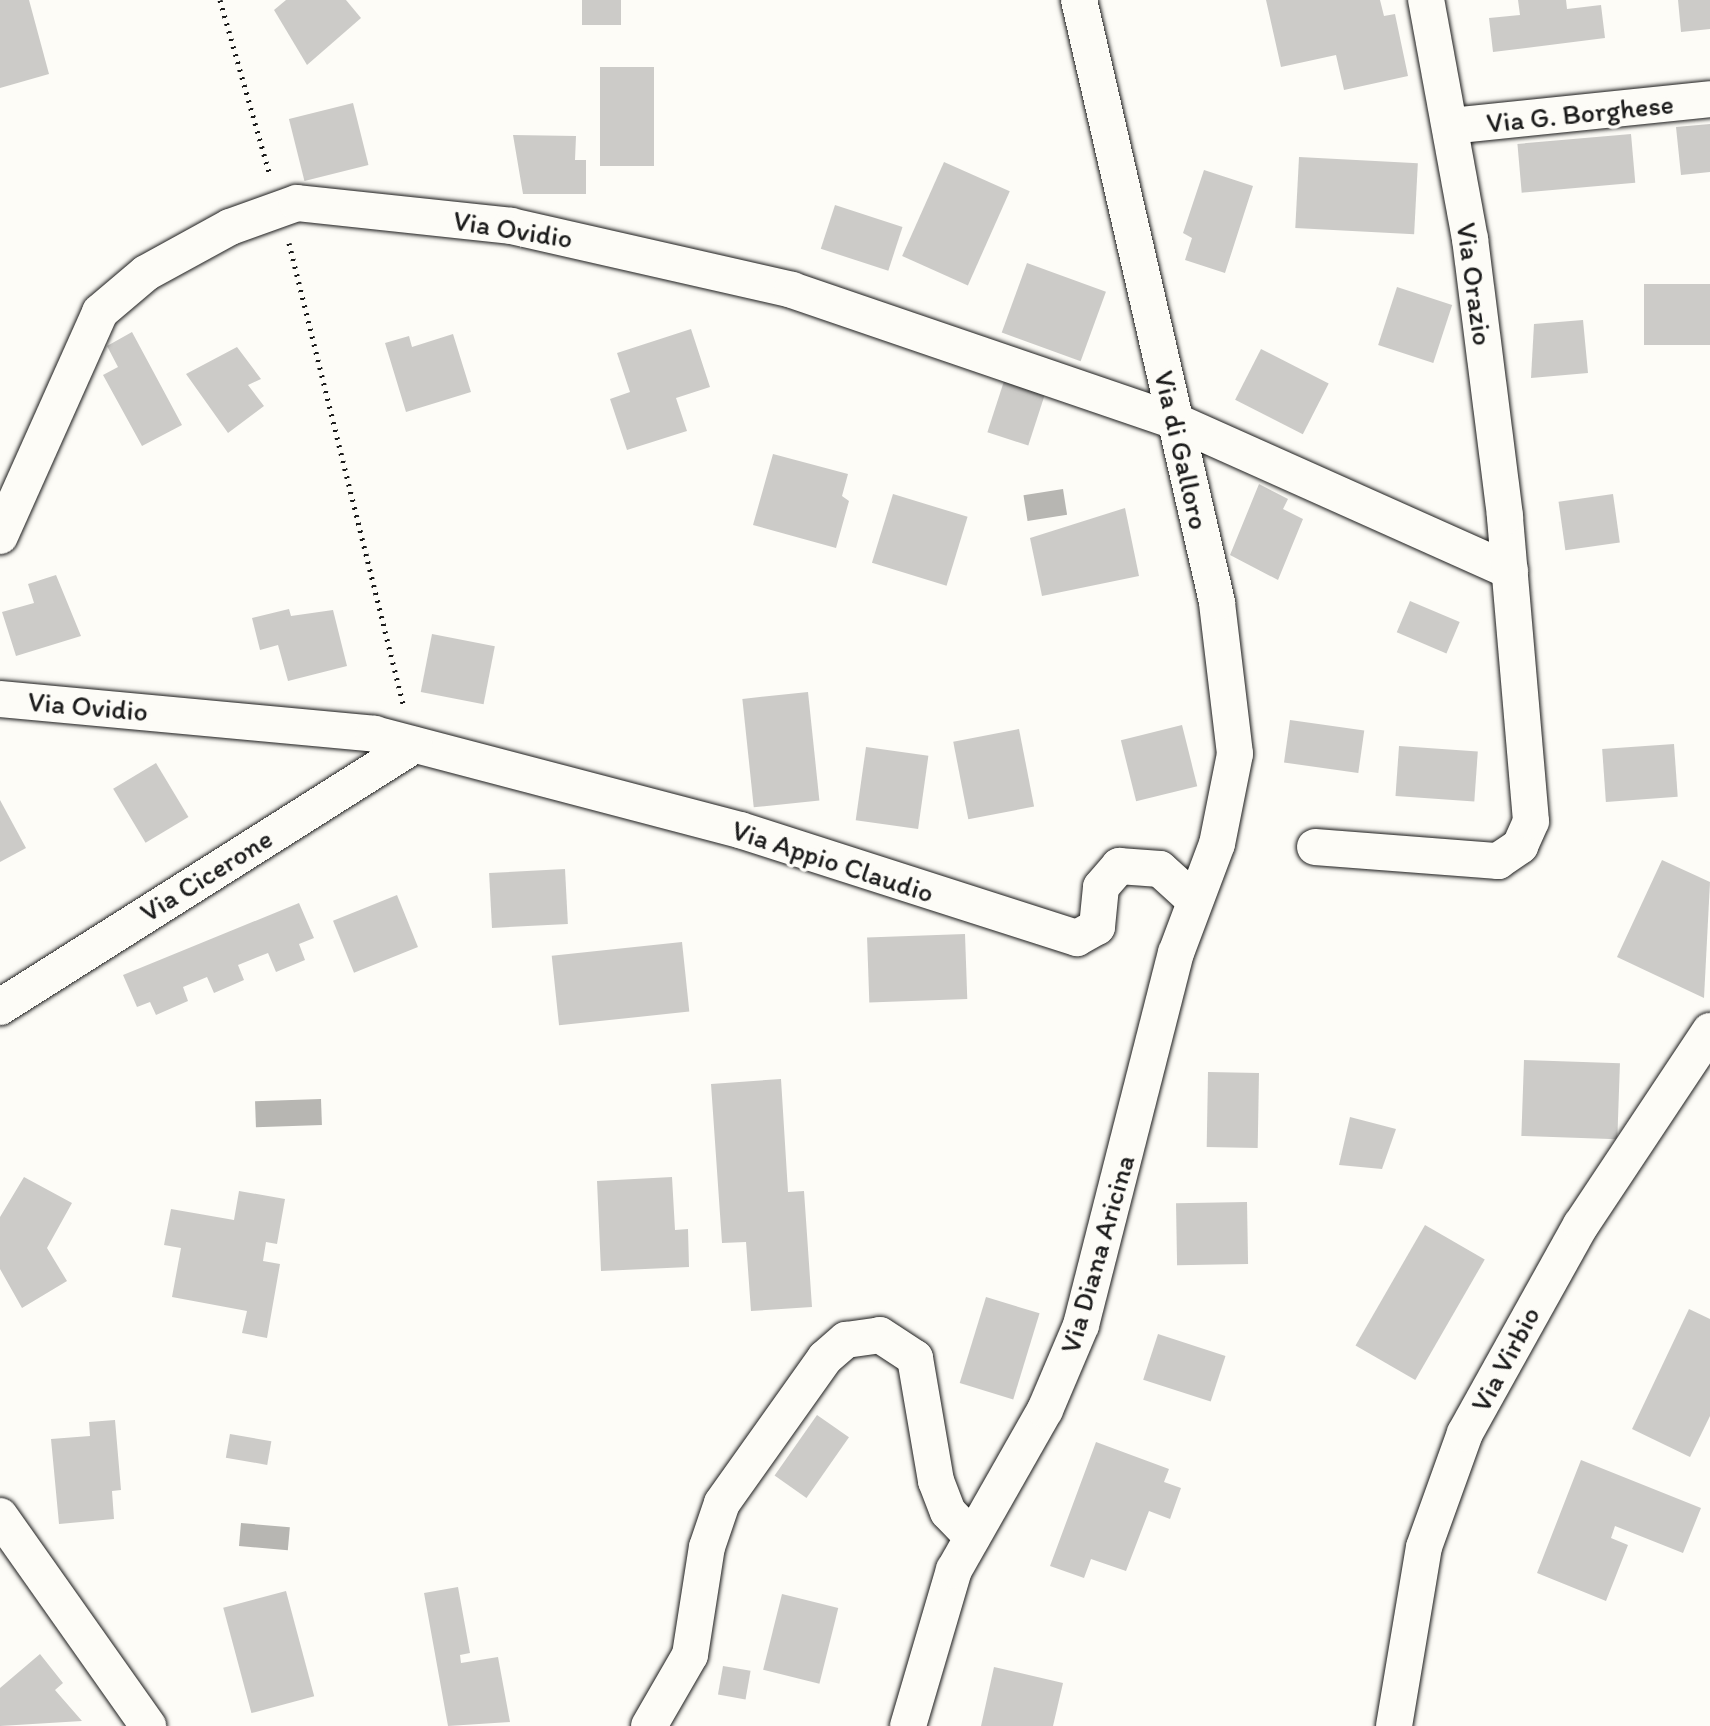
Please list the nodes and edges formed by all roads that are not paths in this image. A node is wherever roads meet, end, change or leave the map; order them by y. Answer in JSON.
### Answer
{"nodes":[{"id":1,"x":1079,"y":0,"type":"edge"},
{"id":2,"x":1426,"y":0,"type":"edge"},
{"id":3,"x":1710,"y":99,"type":"edge"},
{"id":4,"x":1450,"y":126,"type":"junction"},
{"id":5,"x":1175,"y":421,"type":"junction"},
{"id":6,"x":0,"y":536,"type":"edge"},
{"id":7,"x":1510,"y":571,"type":"junction"},
{"id":8,"x":0,"y":699,"type":"edge"},
{"id":9,"x":414,"y":745,"type":"junction"},
{"id":10,"x":1315,"y":847,"type":"dead end"},
{"id":11,"x":1192,"y":898,"type":"junction"},
{"id":12,"x":0,"y":1007,"type":"edge"},
{"id":13,"x":1710,"y":1031,"type":"edge"},
{"id":14,"x":0,"y":1516,"type":"edge"},
{"id":15,"x":972,"y":1537,"type":"junction"},
{"id":16,"x":148,"y":1726,"type":"edge"},
{"id":17,"x":649,"y":1726,"type":"edge"},
{"id":18,"x":908,"y":1726,"type":"edge"},
{"id":19,"x":1394,"y":1726,"type":"edge"}],
"edges":[{"from":1,"to":5,"type":"street","name":"Via di Galloro"},
{"from":2,"to":4,"type":"street","name":"Via Orazio"},
{"from":3,"to":4,"type":"street","name":"Via G. Borghese"},
{"from":4,"to":7,"type":"street","name":"Via Orazio"},
{"from":5,"to":6,"type":"street","name":"Via Ovidio"},
{"from":5,"to":7,"type":"street"},
{"from":5,"to":11,"type":"street","name":"Via di Galloro"},
{"from":7,"to":10,"type":"street","name":"Via Orazio"},
{"from":8,"to":9,"type":"street","name":"Via Ovidio"},
{"from":9,"to":11,"type":"street","name":"Via Appio Claudio"},
{"from":9,"to":12,"type":"street","name":"Via Cicerone"},
{"from":11,"to":15,"type":"street","name":"Via Diana Aricina"},
{"from":13,"to":19,"type":"street","name":"Via Virbio"},
{"from":14,"to":16,"type":"street"},
{"from":15,"to":17,"type":"street"},
{"from":15,"to":18,"type":"street","name":"Via Diana Aricina"}]}
